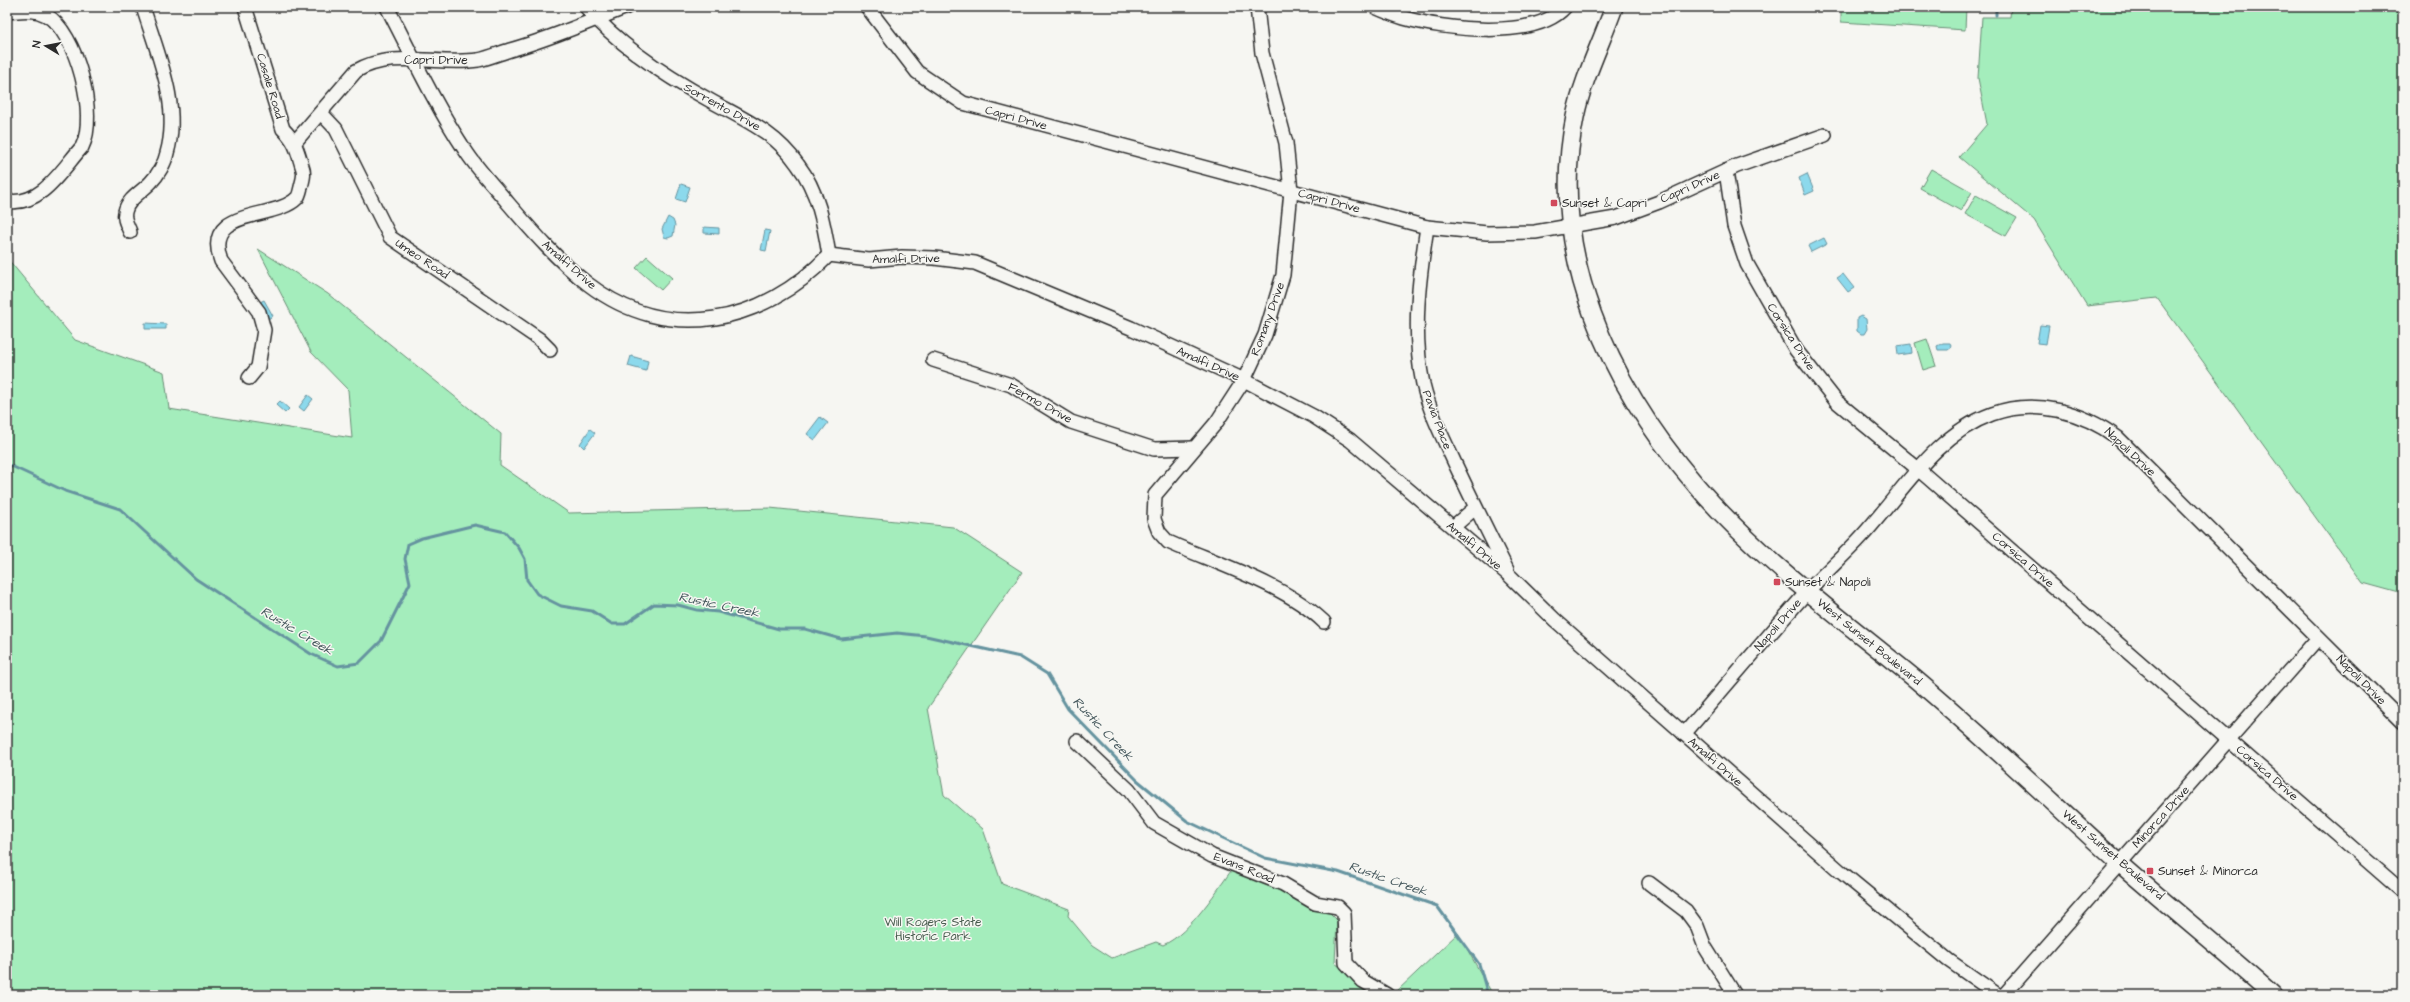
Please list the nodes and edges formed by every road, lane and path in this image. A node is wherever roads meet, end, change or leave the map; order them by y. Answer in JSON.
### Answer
{"nodes":[{"id":1,"x":143,"y":7,"type":"edge"},
{"id":2,"x":245,"y":7,"type":"edge"},
{"id":3,"x":387,"y":7,"type":"edge"},
{"id":4,"x":586,"y":7,"type":"edge"},
{"id":5,"x":627,"y":7,"type":"edge"},
{"id":6,"x":867,"y":7,"type":"edge"},
{"id":7,"x":1257,"y":7,"type":"edge"},
{"id":8,"x":1375,"y":7,"type":"edge"},
{"id":9,"x":1565,"y":7,"type":"edge"},
{"id":10,"x":1614,"y":7,"type":"edge"},
{"id":11,"x":7,"y":12,"type":"edge"},
{"id":12,"x":596,"y":19,"type":"junction"},
{"id":13,"x":414,"y":60,"type":"junction"},
{"id":14,"x":321,"y":113,"type":"junction"},
{"id":15,"x":1825,"y":135,"type":"dead end"},
{"id":16,"x":295,"y":142,"type":"junction"},
{"id":17,"x":1726,"y":171,"type":"junction"},
{"id":18,"x":1291,"y":191,"type":"junction"},
{"id":19,"x":7,"y":201,"type":"edge"},
{"id":20,"x":1570,"y":226,"type":"junction"},
{"id":21,"x":1427,"y":227,"type":"junction"},
{"id":22,"x":130,"y":232,"type":"dead end"},
{"id":23,"x":829,"y":255,"type":"junction"},
{"id":24,"x":550,"y":350,"type":"dead end"},
{"id":25,"x":933,"y":360,"type":"dead end"},
{"id":26,"x":249,"y":378,"type":"dead end"},
{"id":27,"x":1244,"y":380,"type":"junction"},
{"id":28,"x":1194,"y":448,"type":"junction"},
{"id":29,"x":1918,"y":469,"type":"junction"},
{"id":30,"x":1475,"y":508,"type":"junction"},
{"id":31,"x":1452,"y":527,"type":"junction"},
{"id":32,"x":1510,"y":576,"type":"junction"},
{"id":33,"x":1807,"y":592,"type":"junction"},
{"id":34,"x":1324,"y":622,"type":"dead end"},
{"id":35,"x":2318,"y":638,"type":"junction"},
{"id":36,"x":2403,"y":722,"type":"edge"},
{"id":37,"x":1684,"y":734,"type":"junction"},
{"id":38,"x":2230,"y":740,"type":"junction"},
{"id":39,"x":1077,"y":741,"type":"dead end"},
{"id":40,"x":2120,"y":863,"type":"junction"},
{"id":41,"x":1649,"y":883,"type":"dead end"},
{"id":42,"x":2403,"y":892,"type":"edge"},
{"id":43,"x":1387,"y":995,"type":"edge"},
{"id":44,"x":1735,"y":995,"type":"edge"},
{"id":45,"x":1998,"y":995,"type":"edge"},
{"id":46,"x":2004,"y":995,"type":"edge"},
{"id":47,"x":2273,"y":995,"type":"edge"}],
"edges":[{"from":1,"to":22,"type":"street"},
{"from":2,"to":16,"type":"street","name":"Casale Road"},
{"from":3,"to":13,"type":"street","name":"Amalfi Drive"},
{"from":4,"to":12,"type":"street","name":"Sorrento Drive"},
{"from":5,"to":12,"type":"street","name":"Capri Drive"},
{"from":6,"to":18,"type":"street","name":"Capri Drive"},
{"from":7,"to":18,"type":"street","name":"Romany Drive"},
{"from":8,"to":9,"type":"street"},
{"from":10,"to":20,"type":"main road","name":"West Sunset Boulevard"},
{"from":11,"to":19,"type":"street"},
{"from":12,"to":13,"type":"street","name":"Capri Drive"},
{"from":12,"to":23,"type":"street","name":"Sorrento Drive"},
{"from":13,"to":14,"type":"street","name":"Capri Drive"},
{"from":13,"to":23,"type":"street","name":"Amalfi Drive"},
{"from":14,"to":16,"type":"street","name":"Capri Drive"},
{"from":14,"to":24,"type":"street","name":"Umeo Road"},
{"from":15,"to":17,"type":"street","name":"Capri Drive"},
{"from":16,"to":26,"type":"street","name":"Casale Road"},
{"from":17,"to":20,"type":"street","name":"Capri Drive"},
{"from":17,"to":29,"type":"street","name":"Corsica Drive"},
{"from":18,"to":21,"type":"street","name":"Capri Drive"},
{"from":18,"to":27,"type":"street","name":"Romany Drive"},
{"from":20,"to":21,"type":"street","name":"Capri Drive"},
{"from":20,"to":33,"type":"main road","name":"West Sunset Boulevard"},
{"from":21,"to":30,"type":"street","name":"Pavia Place"},
{"from":23,"to":27,"type":"street","name":"Amalfi Drive"},
{"from":25,"to":28,"type":"street","name":"Fermo Drive"},
{"from":27,"to":28,"type":"street","name":"Romany Drive"},
{"from":27,"to":31,"type":"street","name":"Amalfi Drive"},
{"from":28,"to":34,"type":"street","name":"Romany Drive"},
{"from":29,"to":33,"type":"street","name":"Napoli Drive"},
{"from":29,"to":35,"type":"street","name":"Napoli Drive"},
{"from":29,"to":38,"type":"street","name":"Corsica Drive"},
{"from":30,"to":31,"type":"street"},
{"from":30,"to":32,"type":"street","name":"Pavia Place"},
{"from":31,"to":32,"type":"street","name":"Amalfi Drive"},
{"from":32,"to":37,"type":"street","name":"Amalfi Drive"},
{"from":33,"to":37,"type":"street","name":"Napoli Drive"},
{"from":33,"to":40,"type":"main road","name":"West Sunset Boulevard"},
{"from":35,"to":36,"type":"street","name":"Napoli Drive"},
{"from":35,"to":38,"type":"street","name":"Minorca Drive"},
{"from":37,"to":45,"type":"street","name":"Amalfi Drive"},
{"from":38,"to":40,"type":"street","name":"Minorca Drive"},
{"from":38,"to":42,"type":"street","name":"Corsica Drive"},
{"from":39,"to":43,"type":"street","name":"Evans Road"},
{"from":40,"to":46,"type":"street","name":"Minorca Drive"},
{"from":40,"to":47,"type":"main road","name":"West Sunset Boulevard"},
{"from":41,"to":44,"type":"street"}]}
